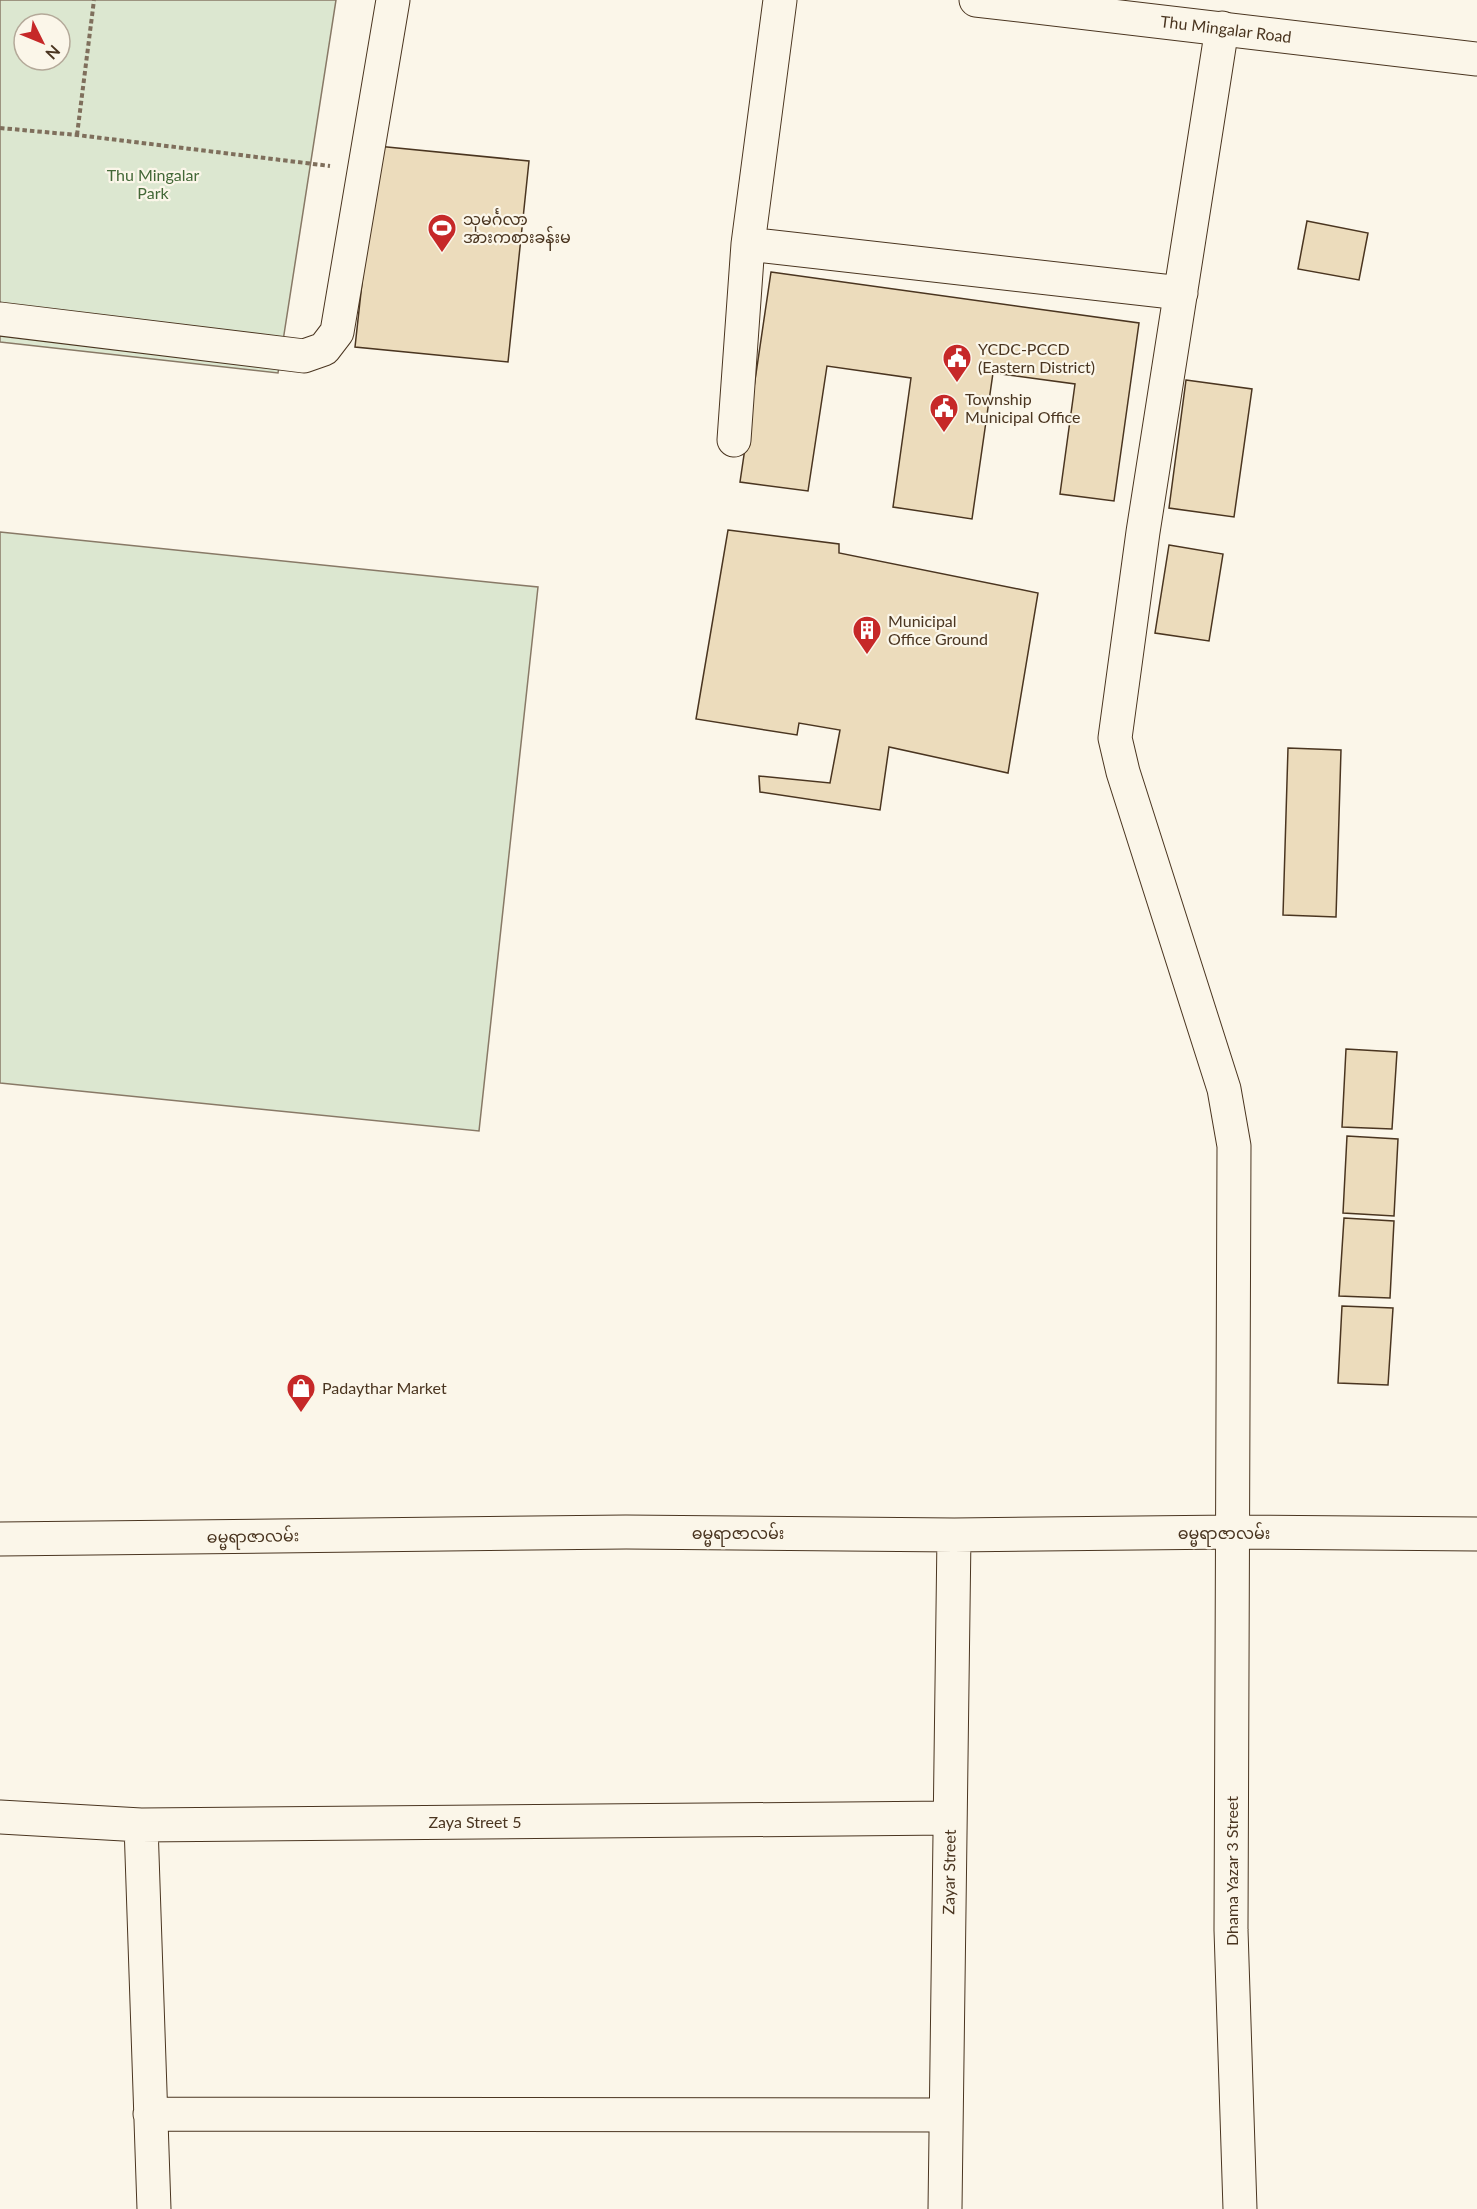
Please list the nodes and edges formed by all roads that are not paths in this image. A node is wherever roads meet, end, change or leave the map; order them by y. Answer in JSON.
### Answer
{"nodes":[{"id":1,"x":393,"y":0,"type":"edge"},
{"id":2,"x":780,"y":0,"type":"edge"},
{"id":3,"x":976,"y":0,"type":"edge"},
{"id":4,"x":1222,"y":28,"type":"junction"},
{"id":5,"x":1477,"y":58,"type":"edge"},
{"id":6,"x":748,"y":244,"type":"junction"},
{"id":7,"x":1181,"y":293,"type":"junction"},
{"id":8,"x":0,"y":319,"type":"edge"},
{"id":9,"x":734,"y":440,"type":"dead end"},
{"id":10,"x":1233,"y":1532,"type":"junction"},
{"id":11,"x":1477,"y":1534,"type":"edge"},
{"id":12,"x":954,"y":1535,"type":"junction"},
{"id":13,"x":0,"y":1539,"type":"edge"},
{"id":14,"x":0,"y":1817,"type":"edge"},
{"id":15,"x":950,"y":1818,"type":"junction"},
{"id":16,"x":141,"y":1825,"type":"junction"},
{"id":17,"x":150,"y":2114,"type":"junction"},
{"id":18,"x":946,"y":2115,"type":"junction"},
{"id":19,"x":154,"y":2209,"type":"edge"},
{"id":20,"x":945,"y":2209,"type":"edge"},
{"id":21,"x":1240,"y":2209,"type":"edge"}],
"edges":[{"from":1,"to":8,"type":"street"},
{"from":2,"to":6,"type":"street"},
{"from":3,"to":4,"type":"street","name":"Thu Mingalar Road"},
{"from":4,"to":5,"type":"street","name":"Thu Mingalar Road"},
{"from":4,"to":7,"type":"street","name":"Dhama Yazar 3 Street"},
{"from":6,"to":7,"type":"street"},
{"from":6,"to":9,"type":"street"},
{"from":7,"to":10,"type":"street","name":"Dhama Yazar 3 Street"},
{"from":10,"to":11,"type":"street","name":"ဓမ္မရာဇာလမ်း"},
{"from":10,"to":12,"type":"street","name":"ဓမ္မရာဇာလမ်း"},
{"from":10,"to":21,"type":"street","name":"Dhama Yazar 3 Street"},
{"from":12,"to":13,"type":"street","name":"ဓမ္မရာဇာလမ်း"},
{"from":12,"to":15,"type":"street","name":"Zayar Street"},
{"from":14,"to":16,"type":"street","name":"Zaya Street 5"},
{"from":15,"to":16,"type":"street","name":"Zaya Street 5"},
{"from":15,"to":18,"type":"street","name":"Zayar Street"},
{"from":16,"to":17,"type":"street"},
{"from":17,"to":18,"type":"street"},
{"from":17,"to":19,"type":"street"},
{"from":18,"to":20,"type":"street","name":"Zayar Street"}]}
